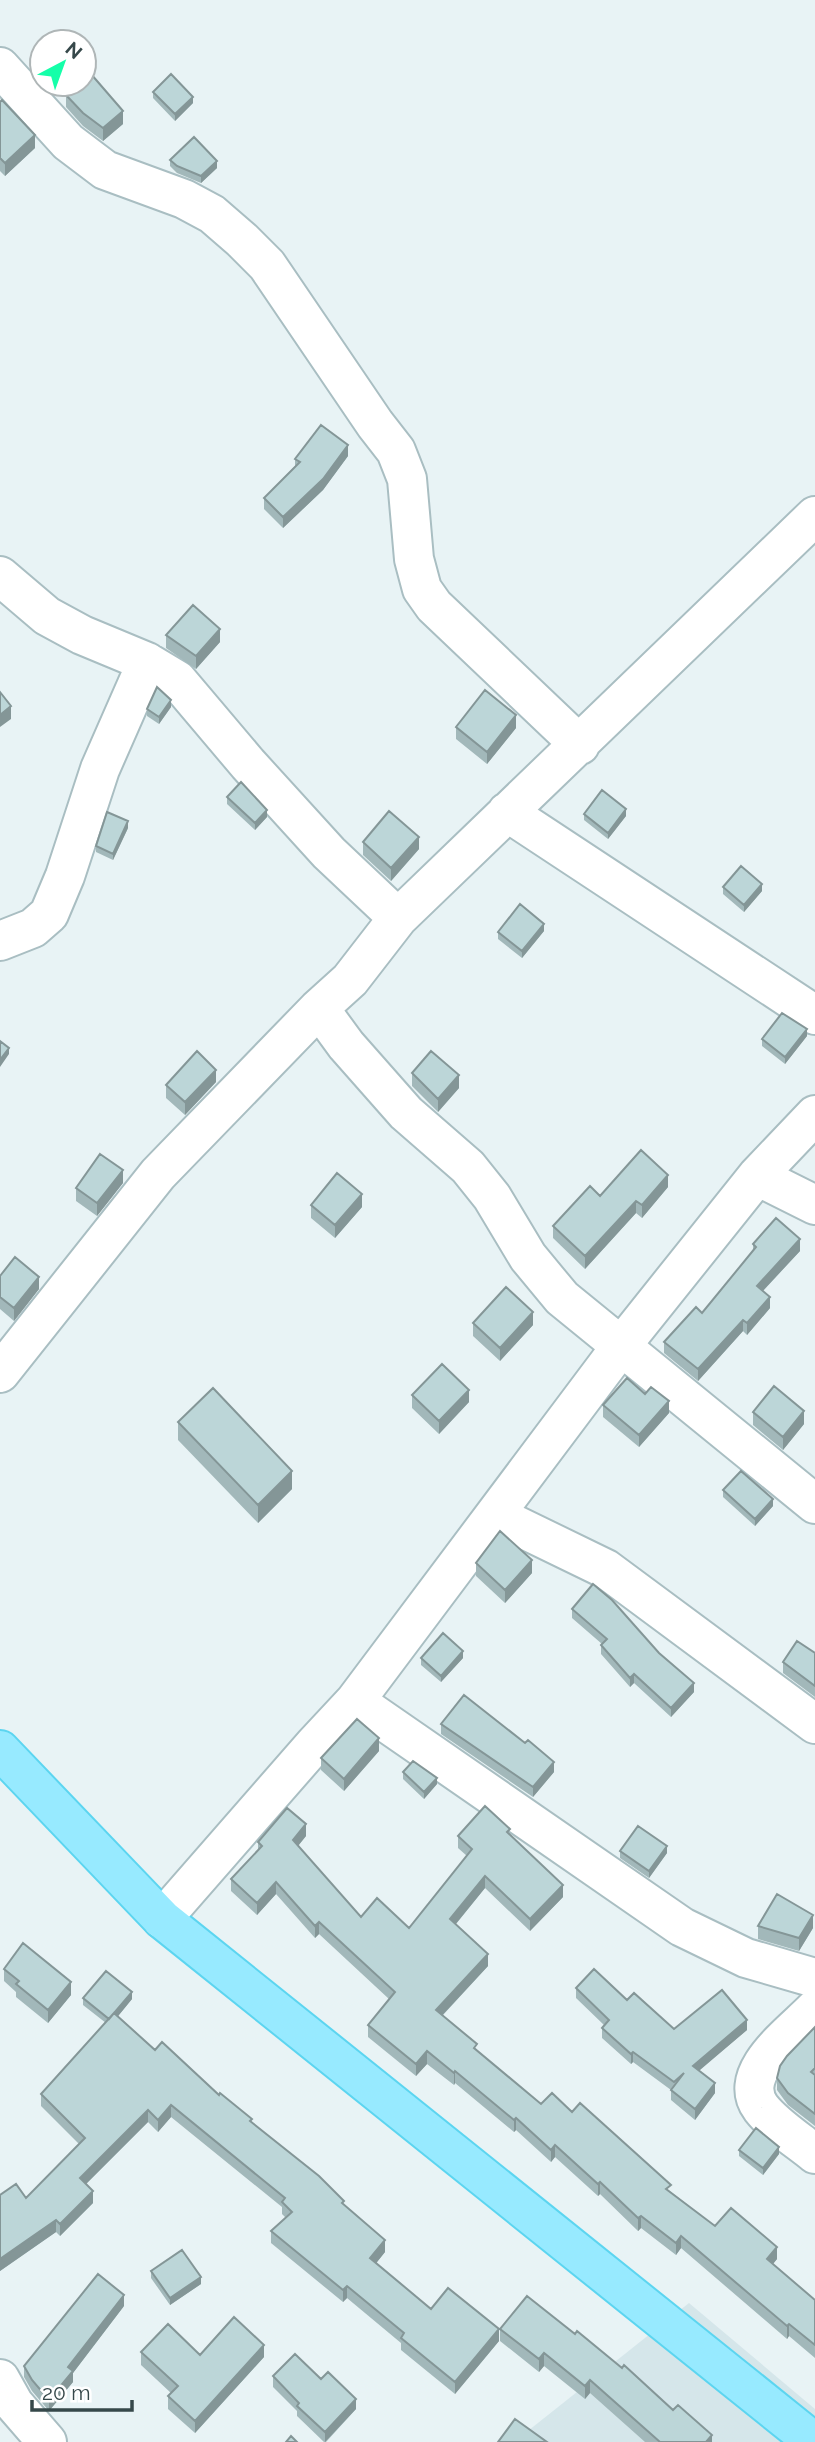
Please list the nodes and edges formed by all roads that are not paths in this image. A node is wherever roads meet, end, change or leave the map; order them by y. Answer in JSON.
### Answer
{"nodes":[{"id":1,"x":0,"y":67,"type":"edge"},
{"id":2,"x":815,"y":516,"type":"edge"},
{"id":3,"x":0,"y":576,"type":"edge"},
{"id":4,"x":147,"y":662,"type":"junction"},
{"id":5,"x":580,"y":745,"type":"junction"},
{"id":6,"x":507,"y":812,"type":"junction"},
{"id":7,"x":398,"y":918,"type":"junction"},
{"id":8,"x":0,"y":941,"type":"edge"},
{"id":9,"x":319,"y":1008,"type":"junction"},
{"id":10,"x":815,"y":1015,"type":"edge"},
{"id":11,"x":815,"y":1115,"type":"edge"},
{"id":12,"x":757,"y":1176,"type":"junction"},
{"id":13,"x":815,"y":1205,"type":"edge"},
{"id":14,"x":622,"y":1345,"type":"junction"},
{"id":15,"x":0,"y":1373,"type":"edge"},
{"id":16,"x":815,"y":1504,"type":"edge"},
{"id":17,"x":495,"y":1515,"type":"junction"},
{"id":18,"x":355,"y":1701,"type":"junction"},
{"id":19,"x":815,"y":1724,"type":"edge"},
{"id":20,"x":0,"y":1750,"type":"edge"},
{"id":21,"x":162,"y":1919,"type":"junction"},
{"id":22,"x":815,"y":1978,"type":"edge"},
{"id":23,"x":815,"y":2009,"type":"edge"},
{"id":24,"x":815,"y":2154,"type":"edge"},
{"id":25,"x":0,"y":2379,"type":"edge"},
{"id":26,"x":47,"y":2442,"type":"edge"},
{"id":27,"x":814,"y":2442,"type":"edge"}],
"edges":[{"from":1,"to":5,"type":"street"},
{"from":2,"to":5,"type":"street"},
{"from":3,"to":4,"type":"street"},
{"from":4,"to":7,"type":"street"},
{"from":4,"to":8,"type":"street"},
{"from":5,"to":6,"type":"street"},
{"from":6,"to":7,"type":"street"},
{"from":6,"to":10,"type":"street"},
{"from":7,"to":9,"type":"street"},
{"from":9,"to":14,"type":"street"},
{"from":9,"to":15,"type":"street"},
{"from":11,"to":12,"type":"street"},
{"from":12,"to":13,"type":"street"},
{"from":12,"to":14,"type":"street"},
{"from":14,"to":16,"type":"street"},
{"from":14,"to":17,"type":"street"},
{"from":17,"to":18,"type":"street"},
{"from":17,"to":19,"type":"street"},
{"from":18,"to":21,"type":"street"},
{"from":18,"to":22,"type":"street"},
{"from":20,"to":21,"type":"main road"},
{"from":21,"to":27,"type":"main road"},
{"from":23,"to":24,"type":"street"},
{"from":25,"to":26,"type":"street"}]}
